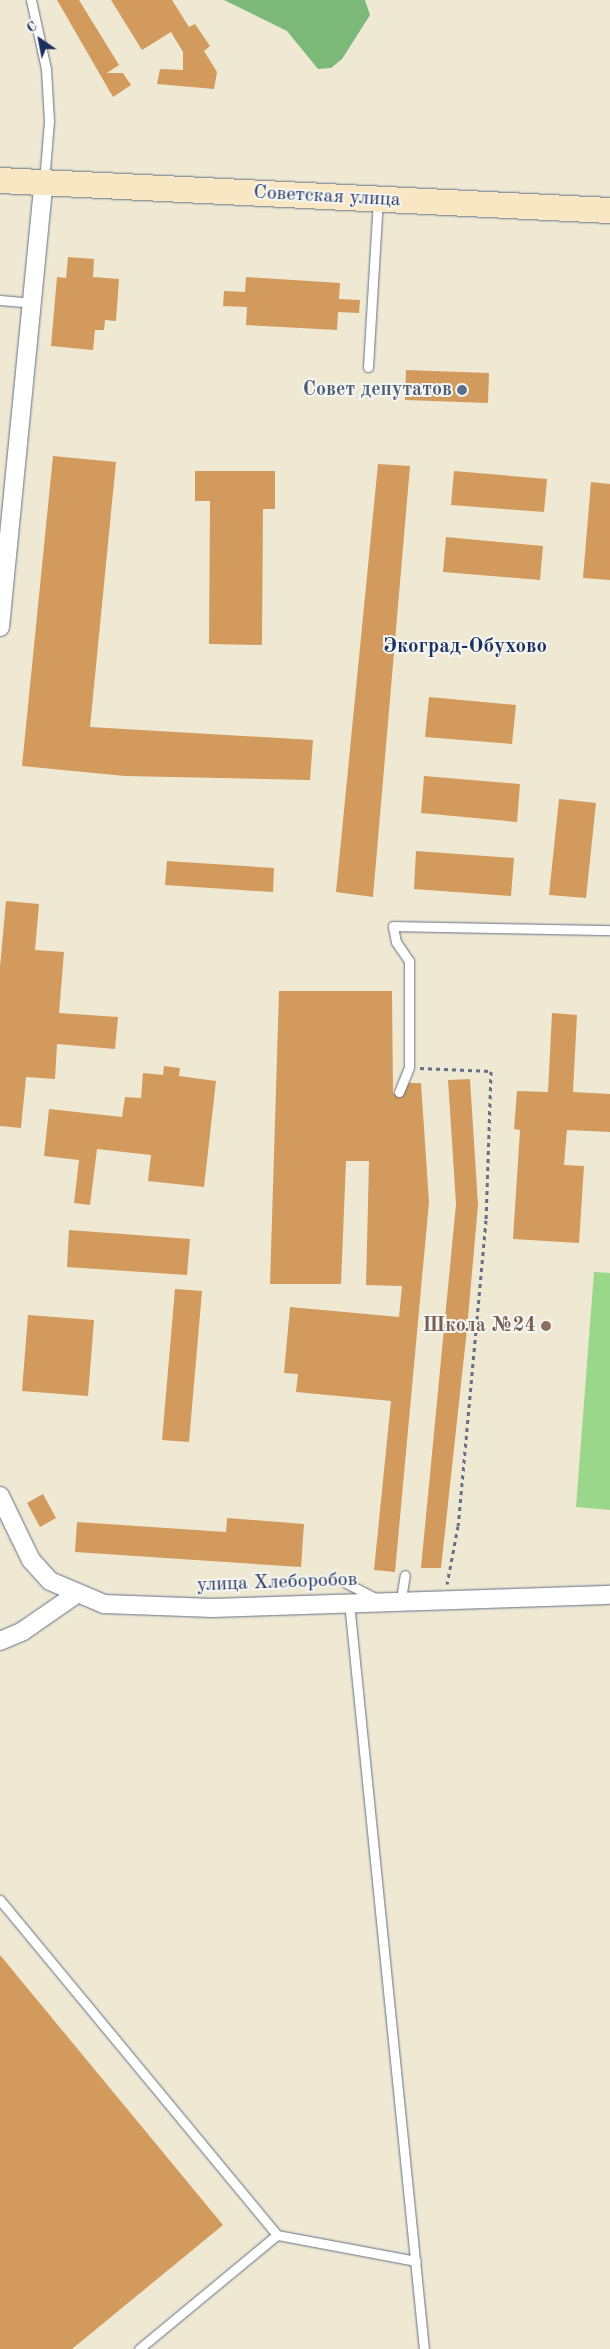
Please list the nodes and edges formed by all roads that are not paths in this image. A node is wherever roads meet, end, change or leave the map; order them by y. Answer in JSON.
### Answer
{"nodes":[{"id":1,"x":31,"y":0,"type":"edge"},
{"id":2,"x":0,"y":180,"type":"edge"},
{"id":3,"x":44,"y":182,"type":"junction"},
{"id":4,"x":378,"y":200,"type":"junction"},
{"id":5,"x":610,"y":210,"type":"edge"},
{"id":6,"x":0,"y":300,"type":"edge"},
{"id":7,"x":33,"y":302,"type":"junction"},
{"id":8,"x":368,"y":367,"type":"dead end"},
{"id":9,"x":7,"y":506,"type":"edge"},
{"id":10,"x":5,"y":538,"type":"edge"},
{"id":11,"x":0,"y":627,"type":"edge"},
{"id":12,"x":610,"y":930,"type":"edge"},
{"id":13,"x":399,"y":1092,"type":"dead end"},
{"id":14,"x":0,"y":1496,"type":"edge"},
{"id":15,"x":405,"y":1575,"type":"dead end"},
{"id":16,"x":346,"y":1583,"type":"dead end"},
{"id":17,"x":75,"y":1595,"type":"junction"},
{"id":18,"x":610,"y":1595,"type":"edge"},
{"id":19,"x":402,"y":1599,"type":"junction"},
{"id":20,"x":379,"y":1600,"type":"junction"},
{"id":21,"x":349,"y":1602,"type":"junction"},
{"id":22,"x":0,"y":1642,"type":"edge"},
{"id":23,"x":0,"y":1900,"type":"edge"},
{"id":24,"x":277,"y":2235,"type":"junction"},
{"id":25,"x":416,"y":2261,"type":"junction"},
{"id":26,"x":139,"y":2349,"type":"edge"},
{"id":27,"x":424,"y":2349,"type":"edge"}],
"edges":[{"from":1,"to":3,"type":"lane"},
{"from":2,"to":3,"type":"main road","name":"Советская улица"},
{"from":3,"to":4,"type":"main road","name":"Советская улица"},
{"from":3,"to":7,"type":"street"},
{"from":4,"to":5,"type":"main road","name":"Советская улица"},
{"from":4,"to":8,"type":"lane"},
{"from":6,"to":7,"type":"lane"},
{"from":7,"to":9,"type":"street"},
{"from":9,"to":10,"type":"street"},
{"from":10,"to":11,"type":"street"},
{"from":12,"to":13,"type":"lane"},
{"from":14,"to":17,"type":"street","name":"улица Хлеборобов"},
{"from":15,"to":19,"type":"lane"},
{"from":16,"to":20,"type":"lane"},
{"from":17,"to":21,"type":"street","name":"улица Хлеборобов"},
{"from":17,"to":22,"type":"street"},
{"from":18,"to":19,"type":"street","name":"улица Хлеборобов"},
{"from":19,"to":20,"type":"street","name":"улица Хлеборобов"},
{"from":20,"to":21,"type":"street","name":"улица Хлеборобов"},
{"from":21,"to":25,"type":"lane"},
{"from":23,"to":24,"type":"lane"},
{"from":24,"to":25,"type":"lane"},
{"from":24,"to":26,"type":"lane"},
{"from":25,"to":27,"type":"lane"}]}
